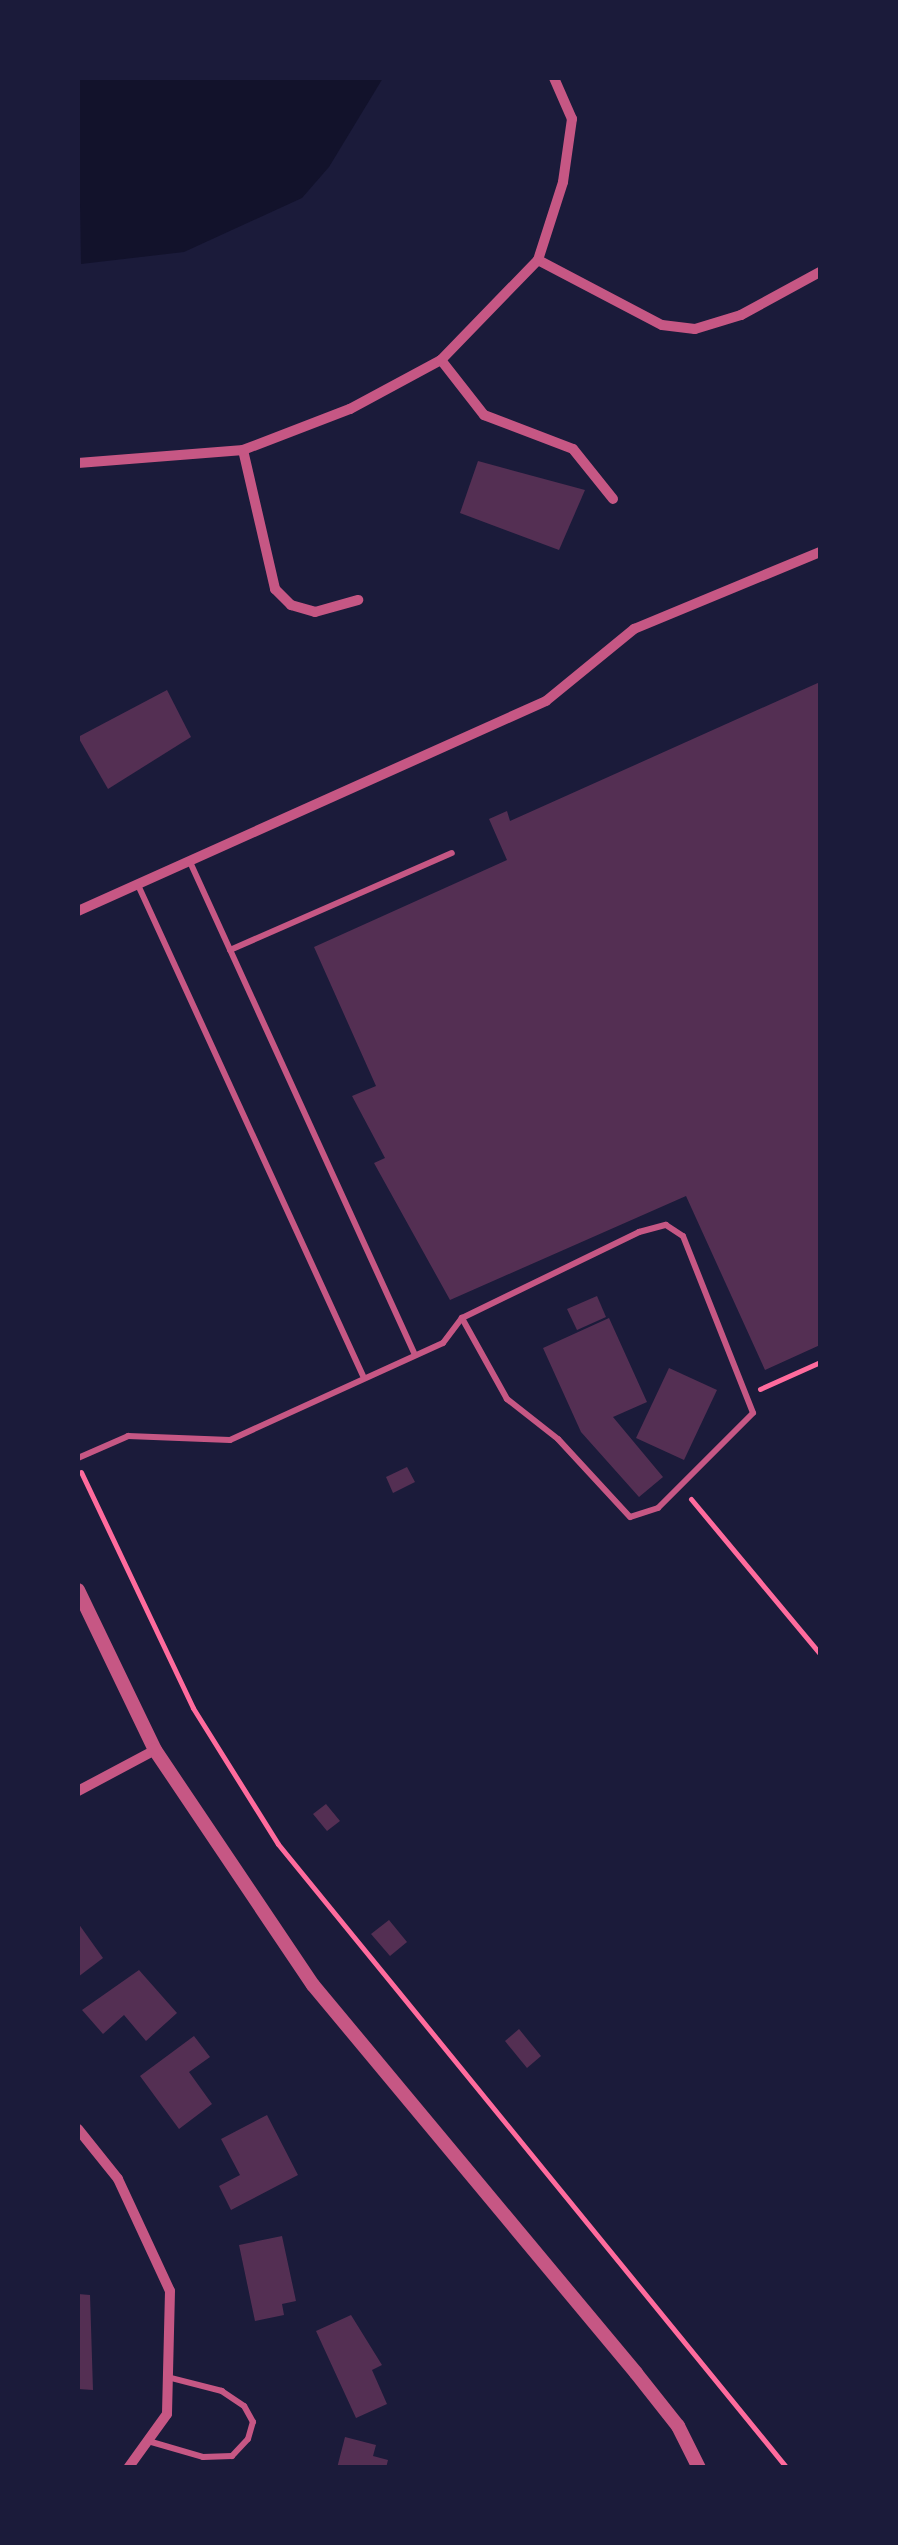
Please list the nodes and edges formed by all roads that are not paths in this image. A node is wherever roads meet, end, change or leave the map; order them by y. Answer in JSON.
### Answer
{"nodes":[{"id":1,"x":554,"y":78,"type":"edge"},
{"id":2,"x":538,"y":260,"type":"junction"},
{"id":3,"x":820,"y":272,"type":"edge"},
{"id":4,"x":442,"y":360,"type":"junction"},
{"id":5,"x":242,"y":450,"type":"junction"},
{"id":6,"x":78,"y":463,"type":"edge"},
{"id":7,"x":613,"y":499,"type":"dead end"},
{"id":8,"x":820,"y":552,"type":"edge"},
{"id":9,"x":358,"y":600,"type":"dead end"},
{"id":10,"x":452,"y":853,"type":"dead end"},
{"id":11,"x":190,"y":862,"type":"junction"},
{"id":12,"x":138,"y":885,"type":"junction"},
{"id":13,"x":78,"y":911,"type":"edge"},
{"id":14,"x":230,"y":950,"type":"junction"},
{"id":15,"x":462,"y":1318,"type":"junction"},
{"id":16,"x":415,"y":1355,"type":"junction"},
{"id":17,"x":364,"y":1378,"type":"junction"},
{"id":18,"x":78,"y":1461,"type":"edge"},
{"id":19,"x":78,"y":1590,"type":"edge"},
{"id":20,"x":155,"y":1750,"type":"junction"},
{"id":21,"x":78,"y":1791,"type":"edge"},
{"id":22,"x":78,"y":2130,"type":"edge"},
{"id":23,"x":171,"y":2378,"type":"junction"},
{"id":24,"x":148,"y":2441,"type":"junction"},
{"id":25,"x":128,"y":2468,"type":"edge"},
{"id":26,"x":699,"y":2468,"type":"edge"}],
"edges":[{"from":1,"to":2,"type":"street"},
{"from":2,"to":3,"type":"street"},
{"from":2,"to":4,"type":"street"},
{"from":4,"to":5,"type":"street"},
{"from":4,"to":7,"type":"street"},
{"from":5,"to":6,"type":"street"},
{"from":5,"to":9,"type":"street"},
{"from":8,"to":11,"type":"street"},
{"from":10,"to":14,"type":"lane"},
{"from":11,"to":12,"type":"street"},
{"from":11,"to":14,"type":"lane"},
{"from":12,"to":13,"type":"street"},
{"from":12,"to":17,"type":"lane"},
{"from":14,"to":16,"type":"lane"},
{"from":15,"to":15,"type":"lane"},
{"from":15,"to":16,"type":"lane"},
{"from":16,"to":17,"type":"lane"},
{"from":17,"to":18,"type":"lane"},
{"from":19,"to":20,"type":"street"},
{"from":20,"to":21,"type":"street"},
{"from":20,"to":26,"type":"street"},
{"from":22,"to":23,"type":"street"},
{"from":23,"to":24,"type":"street"},
{"from":23,"to":24,"type":"lane"},
{"from":24,"to":25,"type":"street"}]}
